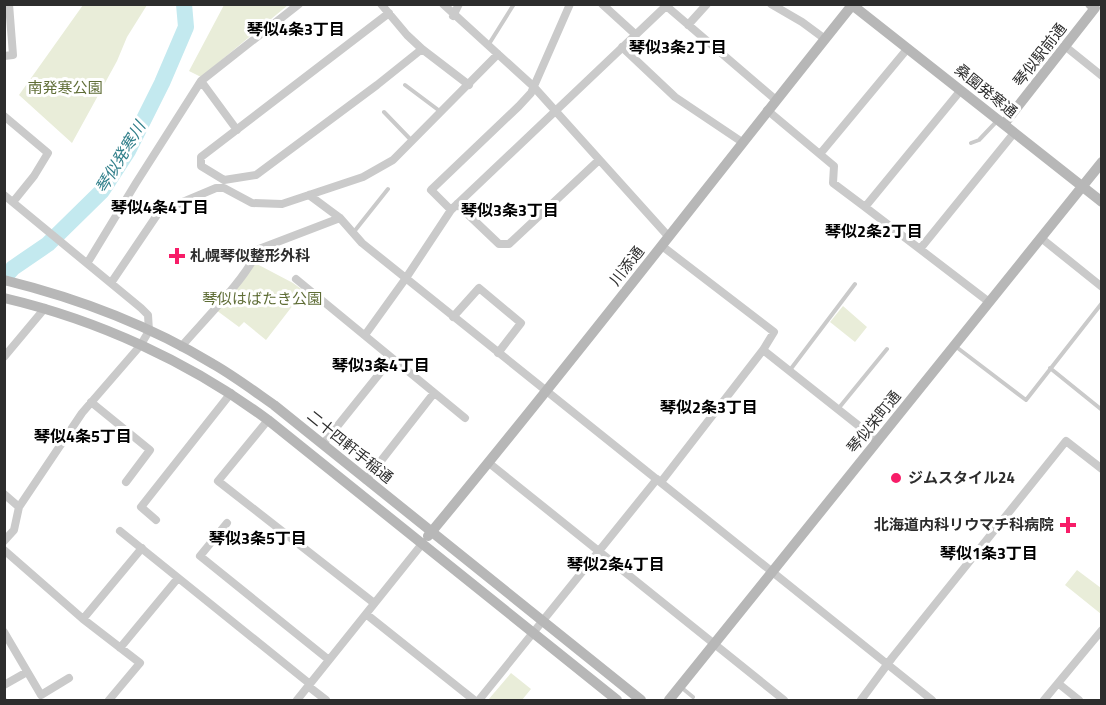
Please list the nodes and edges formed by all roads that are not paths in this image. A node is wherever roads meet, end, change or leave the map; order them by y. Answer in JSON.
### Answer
{"nodes":[{"id":1,"x":9,"y":4,"type":"edge"},
{"id":2,"x":299,"y":4,"type":"edge"},
{"id":3,"x":381,"y":4,"type":"edge"},
{"id":4,"x":443,"y":4,"type":"edge"},
{"id":5,"x":459,"y":4,"type":"edge"},
{"id":6,"x":514,"y":4,"type":"edge"},
{"id":7,"x":570,"y":4,"type":"edge"},
{"id":8,"x":602,"y":4,"type":"edge"},
{"id":9,"x":707,"y":4,"type":"edge"},
{"id":10,"x":771,"y":4,"type":"edge"},
{"id":11,"x":665,"y":5,"type":"edge"},
{"id":12,"x":852,"y":5,"type":"edge"},
{"id":13,"x":1094,"y":6,"type":"edge"},
{"id":14,"x":389,"y":13,"type":"junction"},
{"id":15,"x":453,"y":16,"type":"junction"},
{"id":16,"x":688,"y":25,"type":"junction"},
{"id":17,"x":635,"y":34,"type":"junction"},
{"id":18,"x":825,"y":39,"type":"junction"},
{"id":19,"x":489,"y":45,"type":"junction"},
{"id":20,"x":622,"y":47,"type":"junction"},
{"id":21,"x":1066,"y":47,"type":"junction"},
{"id":22,"x":908,"y":48,"type":"junction"},
{"id":23,"x":422,"y":49,"type":"junction"},
{"id":24,"x":498,"y":54,"type":"junction"},
{"id":25,"x":4,"y":56,"type":"edge"},
{"id":26,"x":1101,"y":76,"type":"edge"},
{"id":27,"x":201,"y":81,"type":"junction"},
{"id":28,"x":469,"y":85,"type":"junction"},
{"id":29,"x":405,"y":86,"type":"dead end"},
{"id":30,"x":534,"y":86,"type":"junction"},
{"id":31,"x":961,"y":90,"type":"junction"},
{"id":32,"x":776,"y":100,"type":"junction"},
{"id":33,"x":767,"y":110,"type":"junction"},
{"id":34,"x":556,"y":111,"type":"junction"},
{"id":35,"x":384,"y":112,"type":"dead end"},
{"id":36,"x":442,"y":112,"type":"junction"},
{"id":37,"x":4,"y":116,"type":"edge"},
{"id":38,"x":1001,"y":122,"type":"junction"},
{"id":39,"x":237,"y":130,"type":"junction"},
{"id":40,"x":1014,"y":133,"type":"junction"},
{"id":41,"x":412,"y":141,"type":"junction"},
{"id":42,"x":742,"y":142,"type":"junction"},
{"id":43,"x":971,"y":143,"type":"dead end"},
{"id":44,"x":820,"y":154,"type":"junction"},
{"id":45,"x":599,"y":160,"type":"junction"},
{"id":46,"x":1101,"y":162,"type":"edge"},
{"id":47,"x":1082,"y":186,"type":"junction"},
{"id":48,"x":388,"y":189,"type":"dead end"},
{"id":49,"x":309,"y":195,"type":"junction"},
{"id":50,"x":7,"y":198,"type":"edge"},
{"id":51,"x":1101,"y":202,"type":"edge"},
{"id":52,"x":454,"y":207,"type":"junction"},
{"id":53,"x":865,"y":207,"type":"junction"},
{"id":54,"x":340,"y":218,"type":"junction"},
{"id":55,"x":353,"y":233,"type":"junction"},
{"id":56,"x":1041,"y":238,"type":"junction"},
{"id":57,"x":665,"y":241,"type":"junction"},
{"id":58,"x":920,"y":249,"type":"junction"},
{"id":59,"x":88,"y":262,"type":"junction"},
{"id":60,"x":406,"y":278,"type":"junction"},
{"id":61,"x":296,"y":279,"type":"dead end"},
{"id":62,"x":4,"y":280,"type":"edge"},
{"id":63,"x":111,"y":283,"type":"junction"},
{"id":64,"x":855,"y":284,"type":"dead end"},
{"id":65,"x":1101,"y":287,"type":"edge"},
{"id":66,"x":4,"y":298,"type":"edge"},
{"id":67,"x":989,"y":302,"type":"junction"},
{"id":68,"x":1101,"y":303,"type":"edge"},
{"id":69,"x":42,"y":307,"type":"junction"},
{"id":70,"x":453,"y":317,"type":"junction"},
{"id":71,"x":149,"y":331,"type":"junction"},
{"id":72,"x":365,"y":335,"type":"junction"},
{"id":73,"x":955,"y":345,"type":"junction"},
{"id":74,"x":141,"y":346,"type":"junction"},
{"id":75,"x":181,"y":346,"type":"junction"},
{"id":76,"x":887,"y":349,"type":"dead end"},
{"id":77,"x":764,"y":350,"type":"junction"},
{"id":78,"x":498,"y":353,"type":"junction"},
{"id":79,"x":4,"y":357,"type":"edge"},
{"id":80,"x":392,"y":358,"type":"junction"},
{"id":81,"x":1050,"y":368,"type":"junction"},
{"id":82,"x":790,"y":371,"type":"junction"},
{"id":83,"x":546,"y":391,"type":"junction"},
{"id":84,"x":231,"y":393,"type":"junction"},
{"id":85,"x":434,"y":393,"type":"junction"},
{"id":86,"x":91,"y":402,"type":"junction"},
{"id":87,"x":838,"y":410,"type":"junction"},
{"id":88,"x":1101,"y":411,"type":"edge"},
{"id":89,"x":465,"y":418,"type":"dead end"},
{"id":90,"x":268,"y":420,"type":"junction"},
{"id":91,"x":878,"y":441,"type":"junction"},
{"id":92,"x":323,"y":444,"type":"junction"},
{"id":93,"x":489,"y":463,"type":"junction"},
{"id":94,"x":1101,"y":469,"type":"edge"},
{"id":95,"x":366,"y":480,"type":"junction"},
{"id":96,"x":659,"y":481,"type":"junction"},
{"id":97,"x":126,"y":482,"type":"dead end"},
{"id":98,"x":4,"y":495,"type":"edge"},
{"id":99,"x":19,"y":507,"type":"junction"},
{"id":100,"x":156,"y":520,"type":"dead end"},
{"id":101,"x":227,"y":523,"type":"dead end"},
{"id":102,"x":120,"y":531,"type":"dead end"},
{"id":103,"x":431,"y":532,"type":"junction"},
{"id":104,"x":4,"y":541,"type":"edge"},
{"id":105,"x":422,"y":544,"type":"junction"},
{"id":106,"x":141,"y":548,"type":"junction"},
{"id":107,"x":4,"y":550,"type":"edge"},
{"id":108,"x":599,"y":551,"type":"junction"},
{"id":109,"x":773,"y":572,"type":"junction"},
{"id":110,"x":178,"y":578,"type":"junction"},
{"id":111,"x":374,"y":603,"type":"junction"},
{"id":112,"x":366,"y":614,"type":"junction"},
{"id":113,"x":82,"y":619,"type":"junction"},
{"id":114,"x":543,"y":621,"type":"junction"},
{"id":115,"x":1101,"y":630,"type":"edge"},
{"id":116,"x":4,"y":632,"type":"edge"},
{"id":117,"x":533,"y":633,"type":"junction"},
{"id":118,"x":714,"y":645,"type":"junction"},
{"id":119,"x":120,"y":648,"type":"junction"},
{"id":120,"x":329,"y":660,"type":"junction"},
{"id":121,"x":888,"y":665,"type":"junction"},
{"id":122,"x":27,"y":672,"type":"junction"},
{"id":123,"x":69,"y":678,"type":"dead end"},
{"id":124,"x":1059,"y":684,"type":"junction"},
{"id":125,"x":4,"y":685,"type":"edge"},
{"id":126,"x":309,"y":685,"type":"junction"},
{"id":127,"x":680,"y":687,"type":"junction"},
{"id":128,"x":693,"y":697,"type":"dead end"},
{"id":129,"x":109,"y":700,"type":"edge"},
{"id":130,"x":297,"y":700,"type":"edge"},
{"id":131,"x":326,"y":700,"type":"edge"},
{"id":132,"x":474,"y":700,"type":"edge"},
{"id":133,"x":479,"y":700,"type":"edge"},
{"id":134,"x":617,"y":700,"type":"edge"},
{"id":135,"x":641,"y":700,"type":"edge"},
{"id":136,"x":669,"y":700,"type":"edge"},
{"id":137,"x":784,"y":700,"type":"edge"},
{"id":138,"x":861,"y":700,"type":"edge"},
{"id":139,"x":933,"y":700,"type":"edge"},
{"id":140,"x":1044,"y":700,"type":"edge"},
{"id":141,"x":1079,"y":700,"type":"edge"}],
"edges":[{"from":1,"to":25,"type":"street"},
{"from":2,"to":27,"type":"street"},
{"from":3,"to":14,"type":"street"},
{"from":4,"to":15,"type":"street"},
{"from":5,"to":15,"type":"street"},
{"from":6,"to":19,"type":"lane"},
{"from":7,"to":30,"type":"street"},
{"from":8,"to":17,"type":"street"},
{"from":9,"to":16,"type":"street"},
{"from":10,"to":18,"type":"street"},
{"from":11,"to":16,"type":"street"},
{"from":11,"to":17,"type":"street"},
{"from":12,"to":18,"type":"street","name":"川添通"},
{"from":12,"to":22,"type":"street","name":"桑園発寒通"},
{"from":13,"to":21,"type":"street","name":"琴似駅前通"},
{"from":14,"to":23,"type":"street"},
{"from":14,"to":39,"type":"street"},
{"from":15,"to":19,"type":"street"},
{"from":16,"to":32,"type":"street"},
{"from":17,"to":20,"type":"street"},
{"from":18,"to":32,"type":"street","name":"川添通"},
{"from":19,"to":24,"type":"street"},
{"from":20,"to":34,"type":"street"},
{"from":20,"to":42,"type":"street"},
{"from":21,"to":26,"type":"street"},
{"from":21,"to":38,"type":"street","name":"琴似駅前通"},
{"from":22,"to":31,"type":"street","name":"桑園発寒通"},
{"from":22,"to":44,"type":"street"},
{"from":23,"to":28,"type":"street"},
{"from":23,"to":39,"type":"street"},
{"from":24,"to":28,"type":"street"},
{"from":24,"to":30,"type":"street"},
{"from":27,"to":39,"type":"street"},
{"from":27,"to":59,"type":"street"},
{"from":28,"to":36,"type":"street"},
{"from":29,"to":36,"type":"lane"},
{"from":30,"to":34,"type":"street"},
{"from":30,"to":52,"type":"street"},
{"from":31,"to":38,"type":"street","name":"桑園発寒通"},
{"from":31,"to":53,"type":"street"},
{"from":32,"to":33,"type":"street","name":"川添通"},
{"from":33,"to":42,"type":"street","name":"川添通"},
{"from":33,"to":44,"type":"street"},
{"from":34,"to":45,"type":"street"},
{"from":34,"to":52,"type":"street"},
{"from":35,"to":41,"type":"lane"},
{"from":36,"to":41,"type":"street"},
{"from":37,"to":50,"type":"street"},
{"from":38,"to":40,"type":"street","name":"桑園発寒通"},
{"from":38,"to":43,"type":"lane"},
{"from":40,"to":47,"type":"street","name":"桑園発寒通"},
{"from":40,"to":58,"type":"street"},
{"from":41,"to":49,"type":"street"},
{"from":42,"to":57,"type":"street","name":"川添通"},
{"from":44,"to":53,"type":"street"},
{"from":45,"to":52,"type":"street"},
{"from":45,"to":57,"type":"street"},
{"from":46,"to":47,"type":"street","name":"琴似栄町通"},
{"from":47,"to":51,"type":"street","name":"桑園発寒通"},
{"from":47,"to":56,"type":"street","name":"琴似栄町通"},
{"from":48,"to":55,"type":"lane"},
{"from":49,"to":54,"type":"street"},
{"from":49,"to":63,"type":"street"},
{"from":50,"to":59,"type":"street"},
{"from":52,"to":60,"type":"street"},
{"from":53,"to":58,"type":"street"},
{"from":54,"to":55,"type":"street"},
{"from":54,"to":75,"type":"street"},
{"from":55,"to":60,"type":"street"},
{"from":56,"to":65,"type":"street"},
{"from":56,"to":67,"type":"street","name":"琴似栄町通"},
{"from":57,"to":77,"type":"street"},
{"from":57,"to":83,"type":"street","name":"川添通"},
{"from":58,"to":67,"type":"street"},
{"from":59,"to":63,"type":"street"},
{"from":60,"to":70,"type":"street"},
{"from":60,"to":72,"type":"street"},
{"from":61,"to":72,"type":"street"},
{"from":62,"to":71,"type":"street","name":"二十四軒手稲通"},
{"from":63,"to":71,"type":"street"},
{"from":64,"to":82,"type":"lane"},
{"from":66,"to":69,"type":"street","name":"二十四軒手稲通"},
{"from":67,"to":73,"type":"street","name":"琴似栄町通"},
{"from":68,"to":81,"type":"lane"},
{"from":69,"to":74,"type":"street","name":"二十四軒手稲通"},
{"from":69,"to":79,"type":"street"},
{"from":70,"to":78,"type":"street"},
{"from":70,"to":78,"type":"street"},
{"from":71,"to":74,"type":"street"},
{"from":71,"to":75,"type":"street","name":"二十四軒手稲通"},
{"from":72,"to":80,"type":"street"},
{"from":73,"to":81,"type":"lane"},
{"from":73,"to":91,"type":"street","name":"琴似栄町通"},
{"from":74,"to":84,"type":"street","name":"二十四軒手稲通"},
{"from":74,"to":86,"type":"street"},
{"from":75,"to":92,"type":"street","name":"二十四軒手稲通"},
{"from":76,"to":87,"type":"lane"},
{"from":77,"to":82,"type":"street"},
{"from":77,"to":96,"type":"street"},
{"from":78,"to":83,"type":"street"},
{"from":80,"to":85,"type":"street"},
{"from":80,"to":92,"type":"street"},
{"from":81,"to":88,"type":"lane"},
{"from":82,"to":87,"type":"street"},
{"from":83,"to":93,"type":"street","name":"川添通"},
{"from":83,"to":96,"type":"street"},
{"from":84,"to":90,"type":"street","name":"二十四軒手稲通"},
{"from":84,"to":100,"type":"street"},
{"from":85,"to":89,"type":"street"},
{"from":85,"to":95,"type":"street"},
{"from":86,"to":97,"type":"street"},
{"from":86,"to":99,"type":"street"},
{"from":87,"to":91,"type":"street"},
{"from":90,"to":105,"type":"street","name":"二十四軒手稲通"},
{"from":90,"to":111,"type":"street"},
{"from":91,"to":109,"type":"street","name":"琴似栄町通"},
{"from":92,"to":95,"type":"street","name":"二十四軒手稲通"},
{"from":93,"to":103,"type":"street","name":"川添通"},
{"from":93,"to":108,"type":"street"},
{"from":94,"to":121,"type":"street"},
{"from":95,"to":103,"type":"street","name":"二十四軒手稲通"},
{"from":96,"to":108,"type":"street"},
{"from":96,"to":109,"type":"street"},
{"from":98,"to":99,"type":"street"},
{"from":99,"to":104,"type":"street"},
{"from":101,"to":120,"type":"street"},
{"from":102,"to":106,"type":"street"},
{"from":103,"to":105,"type":"street","name":"川添通"},
{"from":103,"to":114,"type":"street","name":"二十四軒手稲通"},
{"from":105,"to":111,"type":"street"},
{"from":105,"to":117,"type":"street","name":"二十四軒手稲通"},
{"from":106,"to":110,"type":"street"},
{"from":106,"to":113,"type":"street"},
{"from":107,"to":113,"type":"street"},
{"from":108,"to":114,"type":"street"},
{"from":108,"to":118,"type":"street"},
{"from":109,"to":118,"type":"street","name":"琴似栄町通"},
{"from":109,"to":121,"type":"street"},
{"from":110,"to":119,"type":"street"},
{"from":110,"to":126,"type":"street"},
{"from":111,"to":112,"type":"street"},
{"from":112,"to":120,"type":"street"},
{"from":112,"to":132,"type":"street"},
{"from":113,"to":119,"type":"street"},
{"from":114,"to":117,"type":"street"},
{"from":114,"to":135,"type":"street","name":"二十四軒手稲通"},
{"from":115,"to":124,"type":"street"},
{"from":116,"to":122,"type":"street"},
{"from":117,"to":133,"type":"street"},
{"from":117,"to":134,"type":"street","name":"二十四軒手稲通"},
{"from":118,"to":127,"type":"street","name":"琴似栄町通"},
{"from":118,"to":137,"type":"street"},
{"from":119,"to":129,"type":"street"},
{"from":120,"to":126,"type":"street"},
{"from":121,"to":138,"type":"street"},
{"from":121,"to":139,"type":"street"},
{"from":122,"to":123,"type":"street"},
{"from":122,"to":125,"type":"street"},
{"from":124,"to":140,"type":"street"},
{"from":124,"to":141,"type":"street"},
{"from":126,"to":130,"type":"street"},
{"from":126,"to":131,"type":"street"},
{"from":127,"to":128,"type":"lane"},
{"from":127,"to":136,"type":"street","name":"琴似栄町通"}]}
